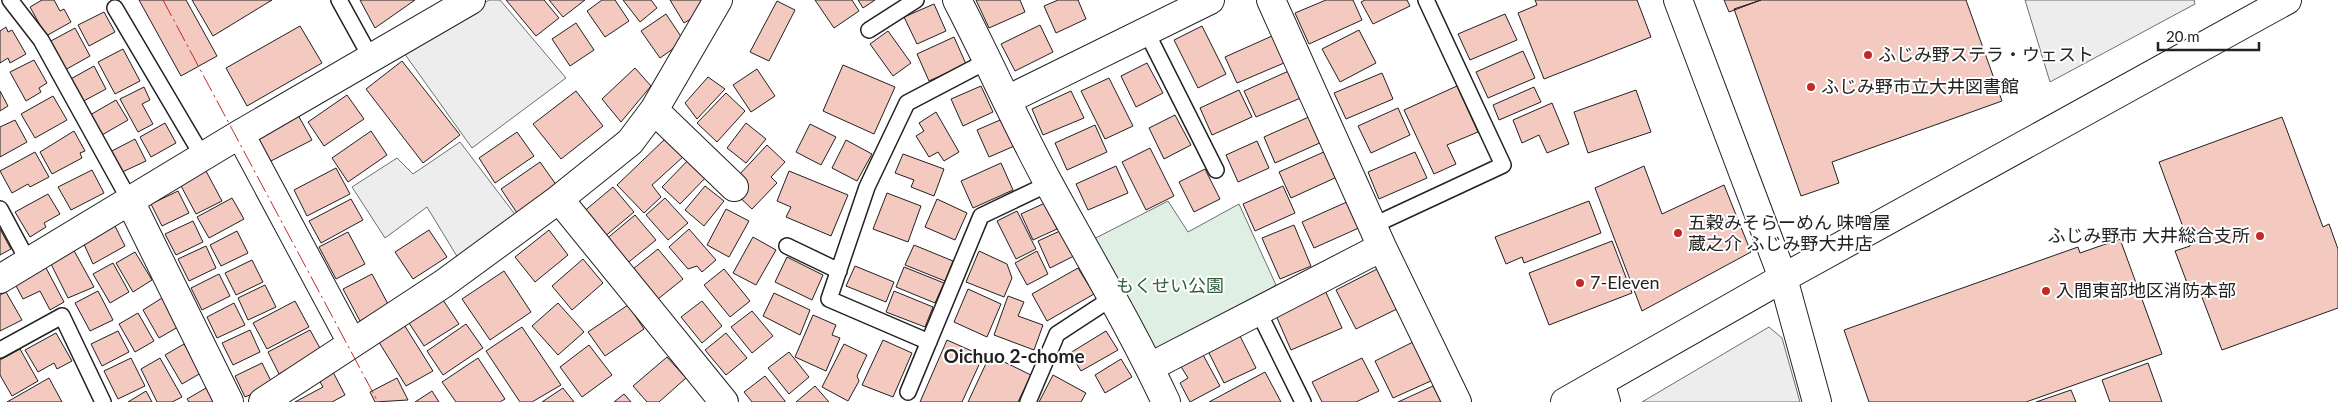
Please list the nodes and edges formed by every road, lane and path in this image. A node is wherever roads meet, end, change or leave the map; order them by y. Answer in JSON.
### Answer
{"nodes":[{"id":1,"x":10,"y":0,"type":"edge"},
{"id":2,"x":339,"y":0,"type":"edge"},
{"id":3,"x":471,"y":0,"type":"edge"},
{"id":4,"x":718,"y":0,"type":"edge"},
{"id":5,"x":916,"y":0,"type":"edge"},
{"id":6,"x":957,"y":0,"type":"edge"},
{"id":7,"x":1210,"y":0,"type":"edge"},
{"id":8,"x":1271,"y":0,"type":"edge"},
{"id":9,"x":1426,"y":0,"type":"edge"},
{"id":10,"x":1678,"y":0,"type":"edge"},
{"id":11,"x":2287,"y":0,"type":"edge"},
{"id":12,"x":115,"y":8,"type":"dead end"},
{"id":13,"x":869,"y":30,"type":"dead end"},
{"id":14,"x":1146,"y":31,"type":"junction"},
{"id":15,"x":372,"y":58,"type":"junction"},
{"id":16,"x":989,"y":60,"type":"junction"},
{"id":17,"x":1007,"y":100,"type":"junction"},
{"id":18,"x":654,"y":110,"type":"junction"},
{"id":19,"x":240,"y":134,"type":"junction"},
{"id":20,"x":203,"y":157,"type":"junction"},
{"id":21,"x":1216,"y":170,"type":"dead end"},
{"id":22,"x":1048,"y":184,"type":"junction"},
{"id":23,"x":734,"y":188,"type":"dead end"},
{"id":24,"x":559,"y":199,"type":"junction"},
{"id":25,"x":130,"y":202,"type":"junction"},
{"id":26,"x":0,"y":209,"type":"edge"},
{"id":27,"x":1377,"y":236,"type":"junction"},
{"id":28,"x":787,"y":246,"type":"dead end"},
{"id":29,"x":29,"y":262,"type":"junction"},
{"id":30,"x":839,"y":272,"type":"junction"},
{"id":31,"x":1783,"y":278,"type":"junction"},
{"id":32,"x":0,"y":279,"type":"edge"},
{"id":33,"x":1112,"y":298,"type":"junction"},
{"id":34,"x":1258,"y":311,"type":"junction"},
{"id":35,"x":930,"y":342,"type":"junction"},
{"id":36,"x":352,"y":343,"type":"junction"},
{"id":37,"x":0,"y":350,"type":"edge"},
{"id":38,"x":1150,"y":367,"type":"junction"},
{"id":39,"x":908,"y":392,"type":"dead end"},
{"id":40,"x":1603,"y":392,"type":"edge"},
{"id":41,"x":103,"y":402,"type":"edge"},
{"id":42,"x":228,"y":402,"type":"edge"},
{"id":43,"x":263,"y":402,"type":"edge"},
{"id":44,"x":724,"y":402,"type":"edge"},
{"id":45,"x":1028,"y":402,"type":"edge"},
{"id":46,"x":1166,"y":402,"type":"edge"},
{"id":47,"x":1303,"y":402,"type":"edge"},
{"id":48,"x":1458,"y":402,"type":"edge"},
{"id":49,"x":1564,"y":402,"type":"edge"},
{"id":50,"x":1817,"y":402,"type":"edge"}],
"edges":[{"from":1,"to":25,"type":"lane"},
{"from":2,"to":15,"type":"lane"},
{"from":3,"to":15,"type":"street"},
{"from":4,"to":18,"type":"street"},
{"from":5,"to":13,"type":"lane"},
{"from":6,"to":16,"type":"street"},
{"from":7,"to":14,"type":"street"},
{"from":8,"to":27,"type":"street"},
{"from":9,"to":27,"type":"lane"},
{"from":10,"to":31,"type":"street"},
{"from":11,"to":31,"type":"street"},
{"from":12,"to":20,"type":"lane"},
{"from":14,"to":17,"type":"street"},
{"from":14,"to":21,"type":"lane"},
{"from":15,"to":19,"type":"street"},
{"from":16,"to":17,"type":"street"},
{"from":16,"to":30,"type":"lane"},
{"from":17,"to":22,"type":"street"},
{"from":18,"to":23,"type":"street"},
{"from":18,"to":24,"type":"street"},
{"from":19,"to":20,"type":"street"},
{"from":19,"to":36,"type":"street"},
{"from":20,"to":25,"type":"street"},
{"from":22,"to":33,"type":"street"},
{"from":22,"to":35,"type":"lane"},
{"from":24,"to":36,"type":"street"},
{"from":24,"to":44,"type":"street"},
{"from":25,"to":29,"type":"street"},
{"from":25,"to":42,"type":"street"},
{"from":26,"to":29,"type":"lane"},
{"from":27,"to":34,"type":"street"},
{"from":27,"to":48,"type":"street"},
{"from":28,"to":30,"type":"lane"},
{"from":29,"to":32,"type":"street"},
{"from":30,"to":35,"type":"lane"},
{"from":31,"to":40,"type":"street"},
{"from":31,"to":50,"type":"street"},
{"from":33,"to":38,"type":"street"},
{"from":33,"to":45,"type":"lane"},
{"from":34,"to":38,"type":"street"},
{"from":34,"to":47,"type":"lane"},
{"from":35,"to":39,"type":"lane"},
{"from":36,"to":43,"type":"street"},
{"from":37,"to":41,"type":"lane"},
{"from":38,"to":46,"type":"street"},
{"from":40,"to":49,"type":"street"}]}
